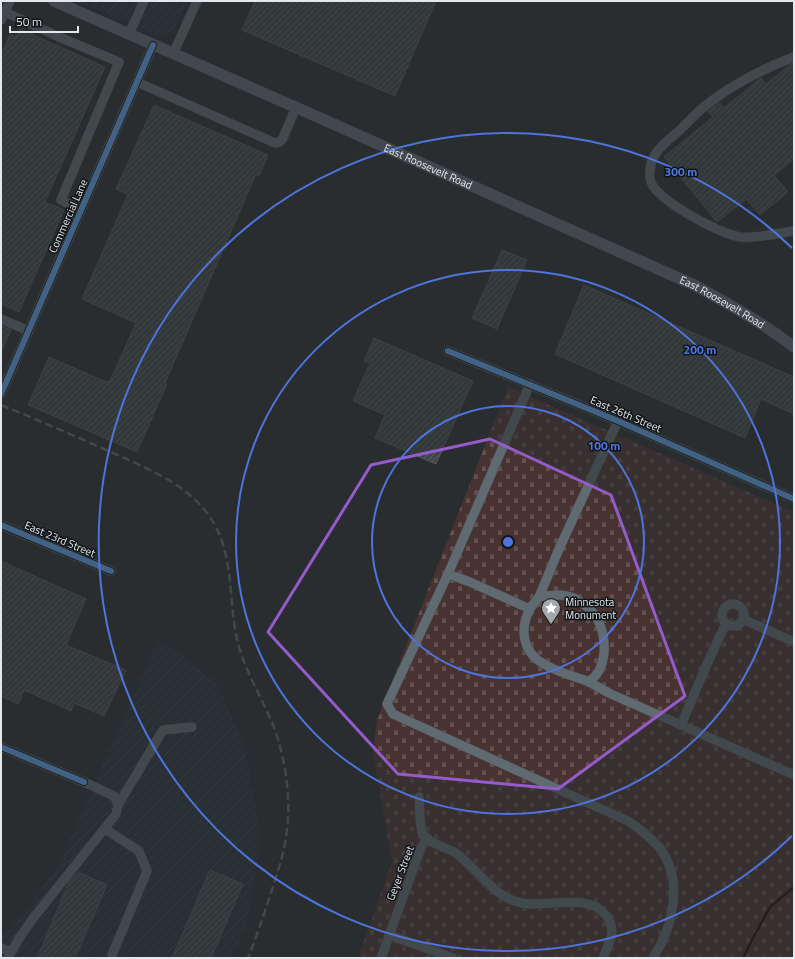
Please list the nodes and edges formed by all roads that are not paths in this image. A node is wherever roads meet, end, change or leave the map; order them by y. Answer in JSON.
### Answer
{"nodes":[{"id":1,"x":10,"y":1,"type":"edge"},
{"id":2,"x":54,"y":1,"type":"edge"},
{"id":3,"x":144,"y":1,"type":"edge"},
{"id":4,"x":197,"y":1,"type":"edge"},
{"id":5,"x":3,"y":16,"type":"edge"},
{"id":6,"x":129,"y":34,"type":"junction"},
{"id":7,"x":153,"y":45,"type":"junction"},
{"id":8,"x":173,"y":54,"type":"junction"},
{"id":9,"x":794,"y":57,"type":"edge"},
{"id":10,"x":137,"y":82,"type":"junction"},
{"id":11,"x":296,"y":107,"type":"junction"},
{"id":12,"x":81,"y":210,"type":"junction"},
{"id":13,"x":794,"y":231,"type":"edge"},
{"id":14,"x":1,"y":319,"type":"edge"},
{"id":15,"x":29,"y":331,"type":"junction"},
{"id":16,"x":794,"y":347,"type":"edge"},
{"id":17,"x":448,"y":351,"type":"dead end"},
{"id":18,"x":530,"y":384,"type":"junction"},
{"id":19,"x":2,"y":390,"type":"edge"},
{"id":20,"x":618,"y":420,"type":"junction"},
{"id":21,"x":794,"y":499,"type":"edge"},
{"id":22,"x":1,"y":525,"type":"edge"},
{"id":23,"x":111,"y":571,"type":"dead end"},
{"id":24,"x":448,"y":574,"type":"junction"},
{"id":25,"x":539,"y":597,"type":"junction"},
{"id":26,"x":530,"y":609,"type":"junction"},
{"id":27,"x":743,"y":619,"type":"junction"},
{"id":28,"x":726,"y":623,"type":"junction"},
{"id":29,"x":794,"y":642,"type":"edge"},
{"id":30,"x":588,"y":682,"type":"junction"},
{"id":31,"x":681,"y":725,"type":"junction"},
{"id":32,"x":192,"y":727,"type":"dead end"},
{"id":33,"x":1,"y":747,"type":"edge"},
{"id":34,"x":794,"y":775,"type":"edge"},
{"id":35,"x":419,"y":798,"type":"dead end"},
{"id":36,"x":118,"y":805,"type":"junction"},
{"id":37,"x":105,"y":829,"type":"junction"},
{"id":38,"x":429,"y":840,"type":"junction"},
{"id":39,"x":389,"y":935,"type":"junction"},
{"id":40,"x":1,"y":948,"type":"edge"},
{"id":41,"x":10,"y":955,"type":"edge"},
{"id":42,"x":112,"y":955,"type":"dead end"},
{"id":43,"x":381,"y":958,"type":"edge"},
{"id":44,"x":453,"y":958,"type":"edge"},
{"id":45,"x":603,"y":958,"type":"edge"},
{"id":46,"x":653,"y":958,"type":"edge"}],
"edges":[{"from":1,"to":5,"type":"street"},
{"from":2,"to":6,"type":"main road","name":"East Roosevelt Road"},
{"from":3,"to":6,"type":"street"},
{"from":4,"to":8,"type":"street"},
{"from":5,"to":12,"type":"street"},
{"from":6,"to":7,"type":"main road","name":"East Roosevelt Road"},
{"from":7,"to":8,"type":"main road","name":"East Roosevelt Road"},
{"from":7,"to":10,"type":"street","name":"Commercial Lane"},
{"from":8,"to":11,"type":"main road","name":"East Roosevelt Road"},
{"from":9,"to":13,"type":"street"},
{"from":10,"to":11,"type":"street"},
{"from":10,"to":12,"type":"street","name":"Commercial Lane"},
{"from":11,"to":16,"type":"main road","name":"East Roosevelt Road"},
{"from":12,"to":15,"type":"street","name":"Commercial Lane"},
{"from":14,"to":15,"type":"street"},
{"from":15,"to":19,"type":"street","name":"Commercial Lane"},
{"from":17,"to":18,"type":"street","name":"East 26th Street"},
{"from":18,"to":20,"type":"street","name":"East 26th Street"},
{"from":18,"to":24,"type":"street"},
{"from":20,"to":21,"type":"street","name":"East 26th Street"},
{"from":20,"to":25,"type":"street"},
{"from":22,"to":23,"type":"street","name":"East 23rd Street"},
{"from":24,"to":26,"type":"street"},
{"from":24,"to":46,"type":"street"},
{"from":25,"to":26,"type":"street"},
{"from":25,"to":30,"type":"street"},
{"from":26,"to":30,"type":"street"},
{"from":27,"to":28,"type":"street"},
{"from":27,"to":28,"type":"street"},
{"from":27,"to":29,"type":"street"},
{"from":28,"to":31,"type":"street"},
{"from":30,"to":31,"type":"street"},
{"from":31,"to":34,"type":"street"},
{"from":32,"to":36,"type":"street"},
{"from":33,"to":36,"type":"street"},
{"from":35,"to":38,"type":"street","name":"Geyer Street"},
{"from":36,"to":37,"type":"street"},
{"from":37,"to":41,"type":"street"},
{"from":37,"to":42,"type":"street"},
{"from":38,"to":39,"type":"street","name":"Geyer Street"},
{"from":38,"to":45,"type":"street"},
{"from":39,"to":43,"type":"street","name":"Geyer Street"},
{"from":39,"to":44,"type":"street"},
{"from":40,"to":41,"type":"street"}]}
